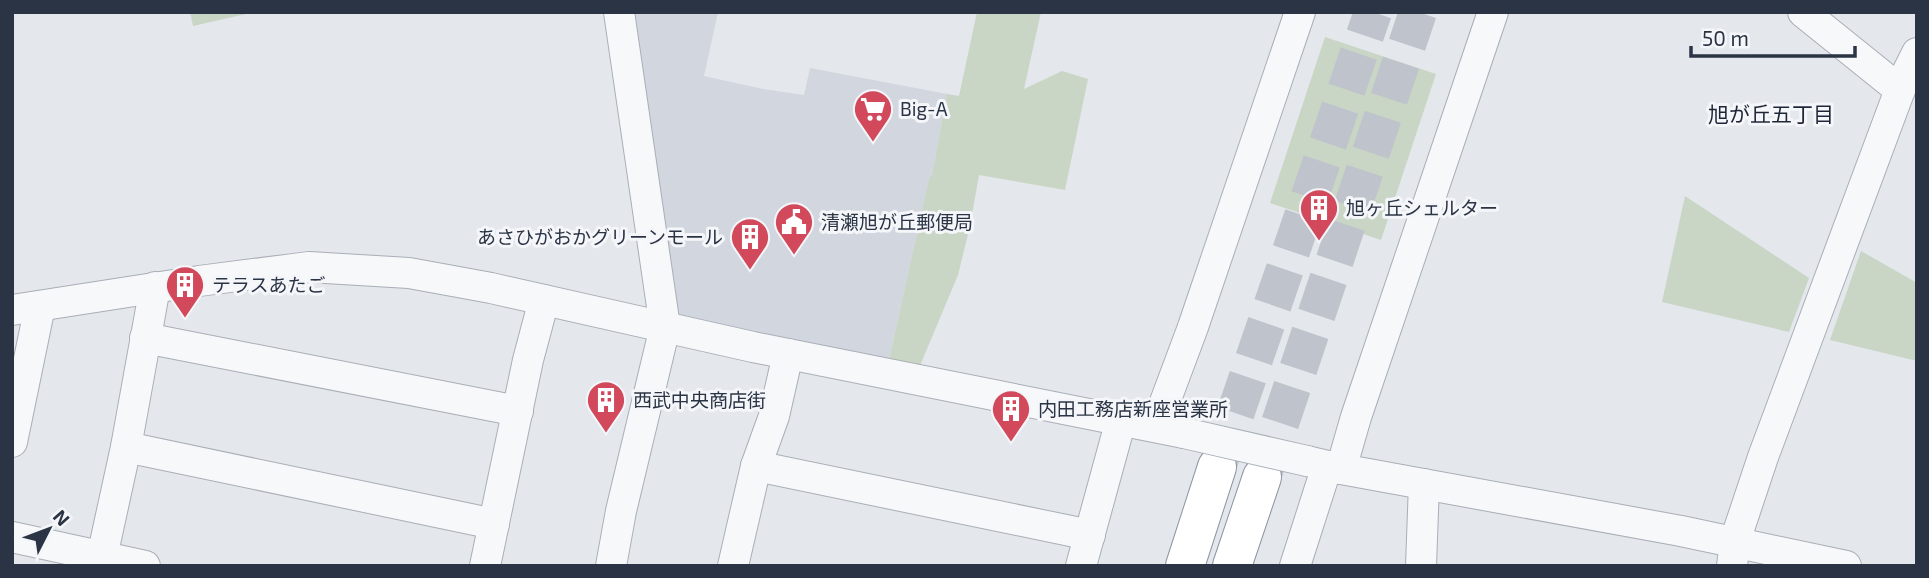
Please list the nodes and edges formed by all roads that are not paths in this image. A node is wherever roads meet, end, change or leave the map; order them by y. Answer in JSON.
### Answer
{"nodes":[{"id":1,"x":619,"y":12,"type":"edge"},
{"id":2,"x":1300,"y":12,"type":"edge"},
{"id":3,"x":1493,"y":12,"type":"edge"},
{"id":4,"x":1803,"y":12,"type":"edge"},
{"id":5,"x":1917,"y":53,"type":"edge"},
{"id":6,"x":1900,"y":90,"type":"junction"},
{"id":7,"x":155,"y":287,"type":"junction"},
{"id":8,"x":544,"y":300,"type":"junction"},
{"id":9,"x":26,"y":308,"type":"edge"},
{"id":10,"x":664,"y":327,"type":"junction"},
{"id":11,"x":145,"y":338,"type":"junction"},
{"id":12,"x":788,"y":354,"type":"junction"},
{"id":13,"x":518,"y":411,"type":"junction"},
{"id":14,"x":1121,"y":420,"type":"junction"},
{"id":15,"x":1170,"y":430,"type":"junction"},
{"id":16,"x":12,"y":442,"type":"edge"},
{"id":17,"x":126,"y":447,"type":"junction"},
{"id":18,"x":1325,"y":465,"type":"junction"},
{"id":19,"x":756,"y":466,"type":"junction"},
{"id":20,"x":1217,"y":467,"type":"tunnel mouth"},
{"id":21,"x":1262,"y":478,"type":"tunnel mouth"},
{"id":22,"x":1424,"y":484,"type":"junction"},
{"id":23,"x":494,"y":524,"type":"junction"},
{"id":24,"x":1090,"y":535,"type":"junction"},
{"id":25,"x":12,"y":537,"type":"edge"},
{"id":26,"x":1734,"y":554,"type":"edge"},
{"id":27,"x":102,"y":561,"type":"edge"},
{"id":28,"x":145,"y":566,"type":"edge"},
{"id":29,"x":485,"y":566,"type":"edge"},
{"id":30,"x":611,"y":566,"type":"edge"},
{"id":31,"x":733,"y":566,"type":"edge"},
{"id":32,"x":1081,"y":566,"type":"edge"},
{"id":33,"x":1185,"y":566,"type":"edge"},
{"id":34,"x":1233,"y":566,"type":"edge"},
{"id":35,"x":1295,"y":566,"type":"edge"},
{"id":36,"x":1421,"y":566,"type":"edge"},
{"id":37,"x":1846,"y":566,"type":"edge"}],
"edges":[{"from":1,"to":10,"type":"street"},
{"from":2,"to":15,"type":"street"},
{"from":3,"to":18,"type":"street"},
{"from":4,"to":6,"type":"street"},
{"from":5,"to":6,"type":"street"},
{"from":6,"to":26,"type":"street"},
{"from":7,"to":8,"type":"street"},
{"from":7,"to":9,"type":"street"},
{"from":7,"to":11,"type":"street"},
{"from":8,"to":10,"type":"street"},
{"from":8,"to":13,"type":"street"},
{"from":9,"to":16,"type":"street"},
{"from":10,"to":12,"type":"street"},
{"from":10,"to":30,"type":"street"},
{"from":11,"to":13,"type":"street"},
{"from":11,"to":17,"type":"street"},
{"from":12,"to":14,"type":"street"},
{"from":12,"to":19,"type":"street"},
{"from":13,"to":23,"type":"street"},
{"from":14,"to":15,"type":"street"},
{"from":14,"to":24,"type":"street"},
{"from":15,"to":18,"type":"street","bridge":true},
{"from":17,"to":23,"type":"street"},
{"from":17,"to":27,"type":"street"},
{"from":18,"to":22,"type":"street"},
{"from":18,"to":35,"type":"street"},
{"from":19,"to":24,"type":"street"},
{"from":19,"to":31,"type":"street"},
{"from":20,"to":33,"type":"highway"},
{"from":21,"to":34,"type":"highway"},
{"from":22,"to":26,"type":"street"},
{"from":22,"to":36,"type":"street"},
{"from":23,"to":29,"type":"street"},
{"from":24,"to":32,"type":"street"},
{"from":25,"to":27,"type":"street"},
{"from":26,"to":37,"type":"street"},
{"from":27,"to":28,"type":"street"}]}
